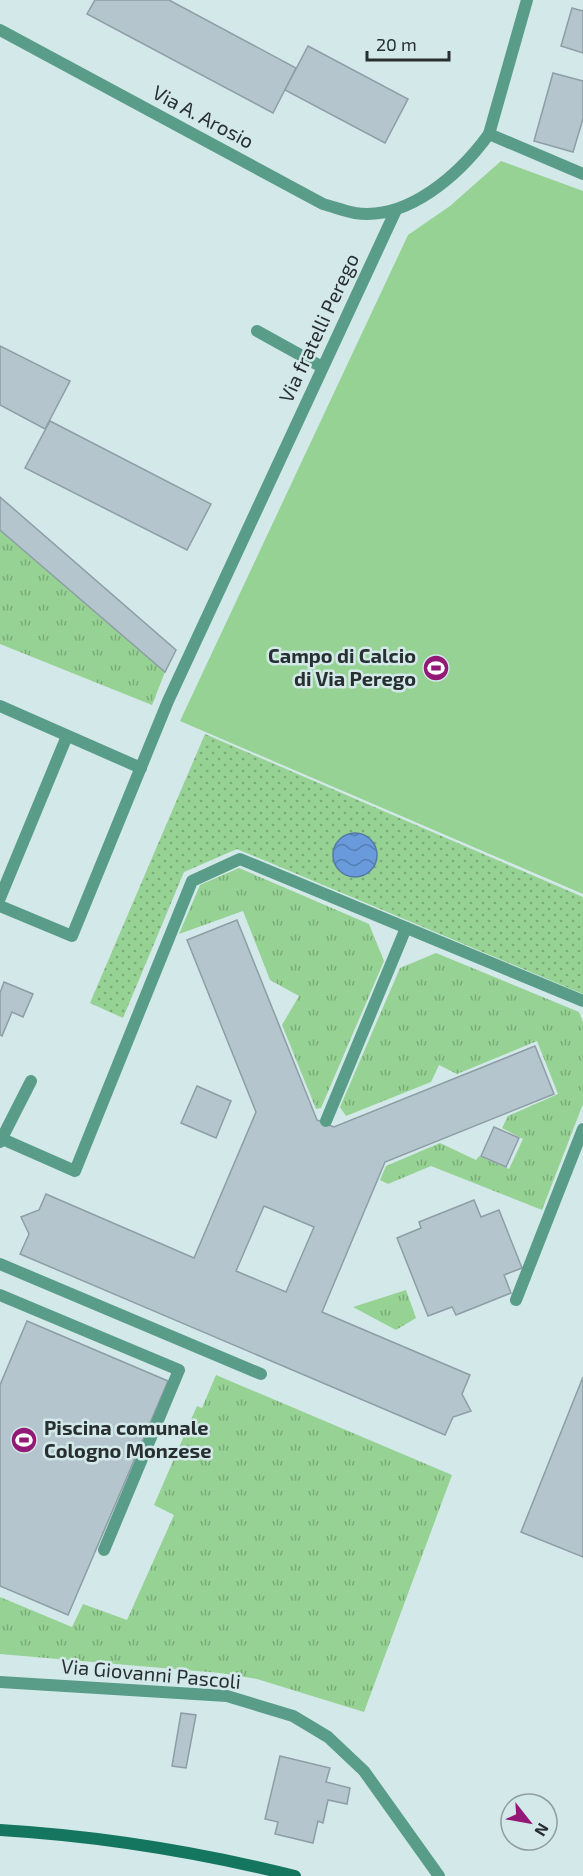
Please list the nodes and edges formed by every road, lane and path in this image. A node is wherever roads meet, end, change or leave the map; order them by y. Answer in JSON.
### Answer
{"nodes":[{"id":1,"x":527,"y":0,"type":"edge"},
{"id":2,"x":0,"y":30,"type":"edge"},
{"id":3,"x":489,"y":134,"type":"junction"},
{"id":4,"x":583,"y":174,"type":"edge"},
{"id":5,"x":396,"y":210,"type":"junction"},
{"id":6,"x":257,"y":331,"type":"dead end"},
{"id":7,"x":322,"y":368,"type":"junction"},
{"id":8,"x":0,"y":706,"type":"edge"},
{"id":9,"x":67,"y":736,"type":"junction"},
{"id":10,"x":141,"y":768,"type":"junction"},
{"id":11,"x":0,"y":898,"type":"edge"},
{"id":12,"x":0,"y":906,"type":"edge"},
{"id":13,"x":406,"y":928,"type":"junction"},
{"id":14,"x":583,"y":1001,"type":"edge"},
{"id":15,"x":31,"y":1081,"type":"dead end"},
{"id":16,"x":326,"y":1121,"type":"dead end"},
{"id":17,"x":583,"y":1129,"type":"edge"},
{"id":18,"x":0,"y":1140,"type":"edge"},
{"id":19,"x":0,"y":1264,"type":"edge"},
{"id":20,"x":0,"y":1295,"type":"edge"},
{"id":21,"x":516,"y":1300,"type":"dead end"},
{"id":22,"x":261,"y":1374,"type":"dead end"},
{"id":23,"x":104,"y":1550,"type":"dead end"},
{"id":24,"x":0,"y":1682,"type":"edge"},
{"id":25,"x":0,"y":1830,"type":"edge"},
{"id":26,"x":295,"y":1876,"type":"edge"},
{"id":27,"x":439,"y":1876,"type":"edge"}],
"edges":[{"from":1,"to":3,"type":"street"},
{"from":2,"to":5,"type":"street","name":"Via A. Arosio"},
{"from":3,"to":4,"type":"street"},
{"from":3,"to":5,"type":"street"},
{"from":5,"to":7,"type":"street","name":"Via fratelli Perego"},
{"from":6,"to":7,"type":"street"},
{"from":7,"to":10,"type":"street","name":"Via fratelli Perego"},
{"from":8,"to":9,"type":"street"},
{"from":9,"to":10,"type":"street"},
{"from":9,"to":11,"type":"street"},
{"from":10,"to":12,"type":"street","name":"Via fratelli Perego"},
{"from":13,"to":14,"type":"street"},
{"from":13,"to":16,"type":"street"},
{"from":13,"to":18,"type":"street"},
{"from":15,"to":18,"type":"street"},
{"from":17,"to":21,"type":"street"},
{"from":19,"to":22,"type":"street"},
{"from":20,"to":23,"type":"street"},
{"from":24,"to":27,"type":"street","name":"Via Giovanni Pascoli"},
{"from":25,"to":26,"type":"street"}]}
